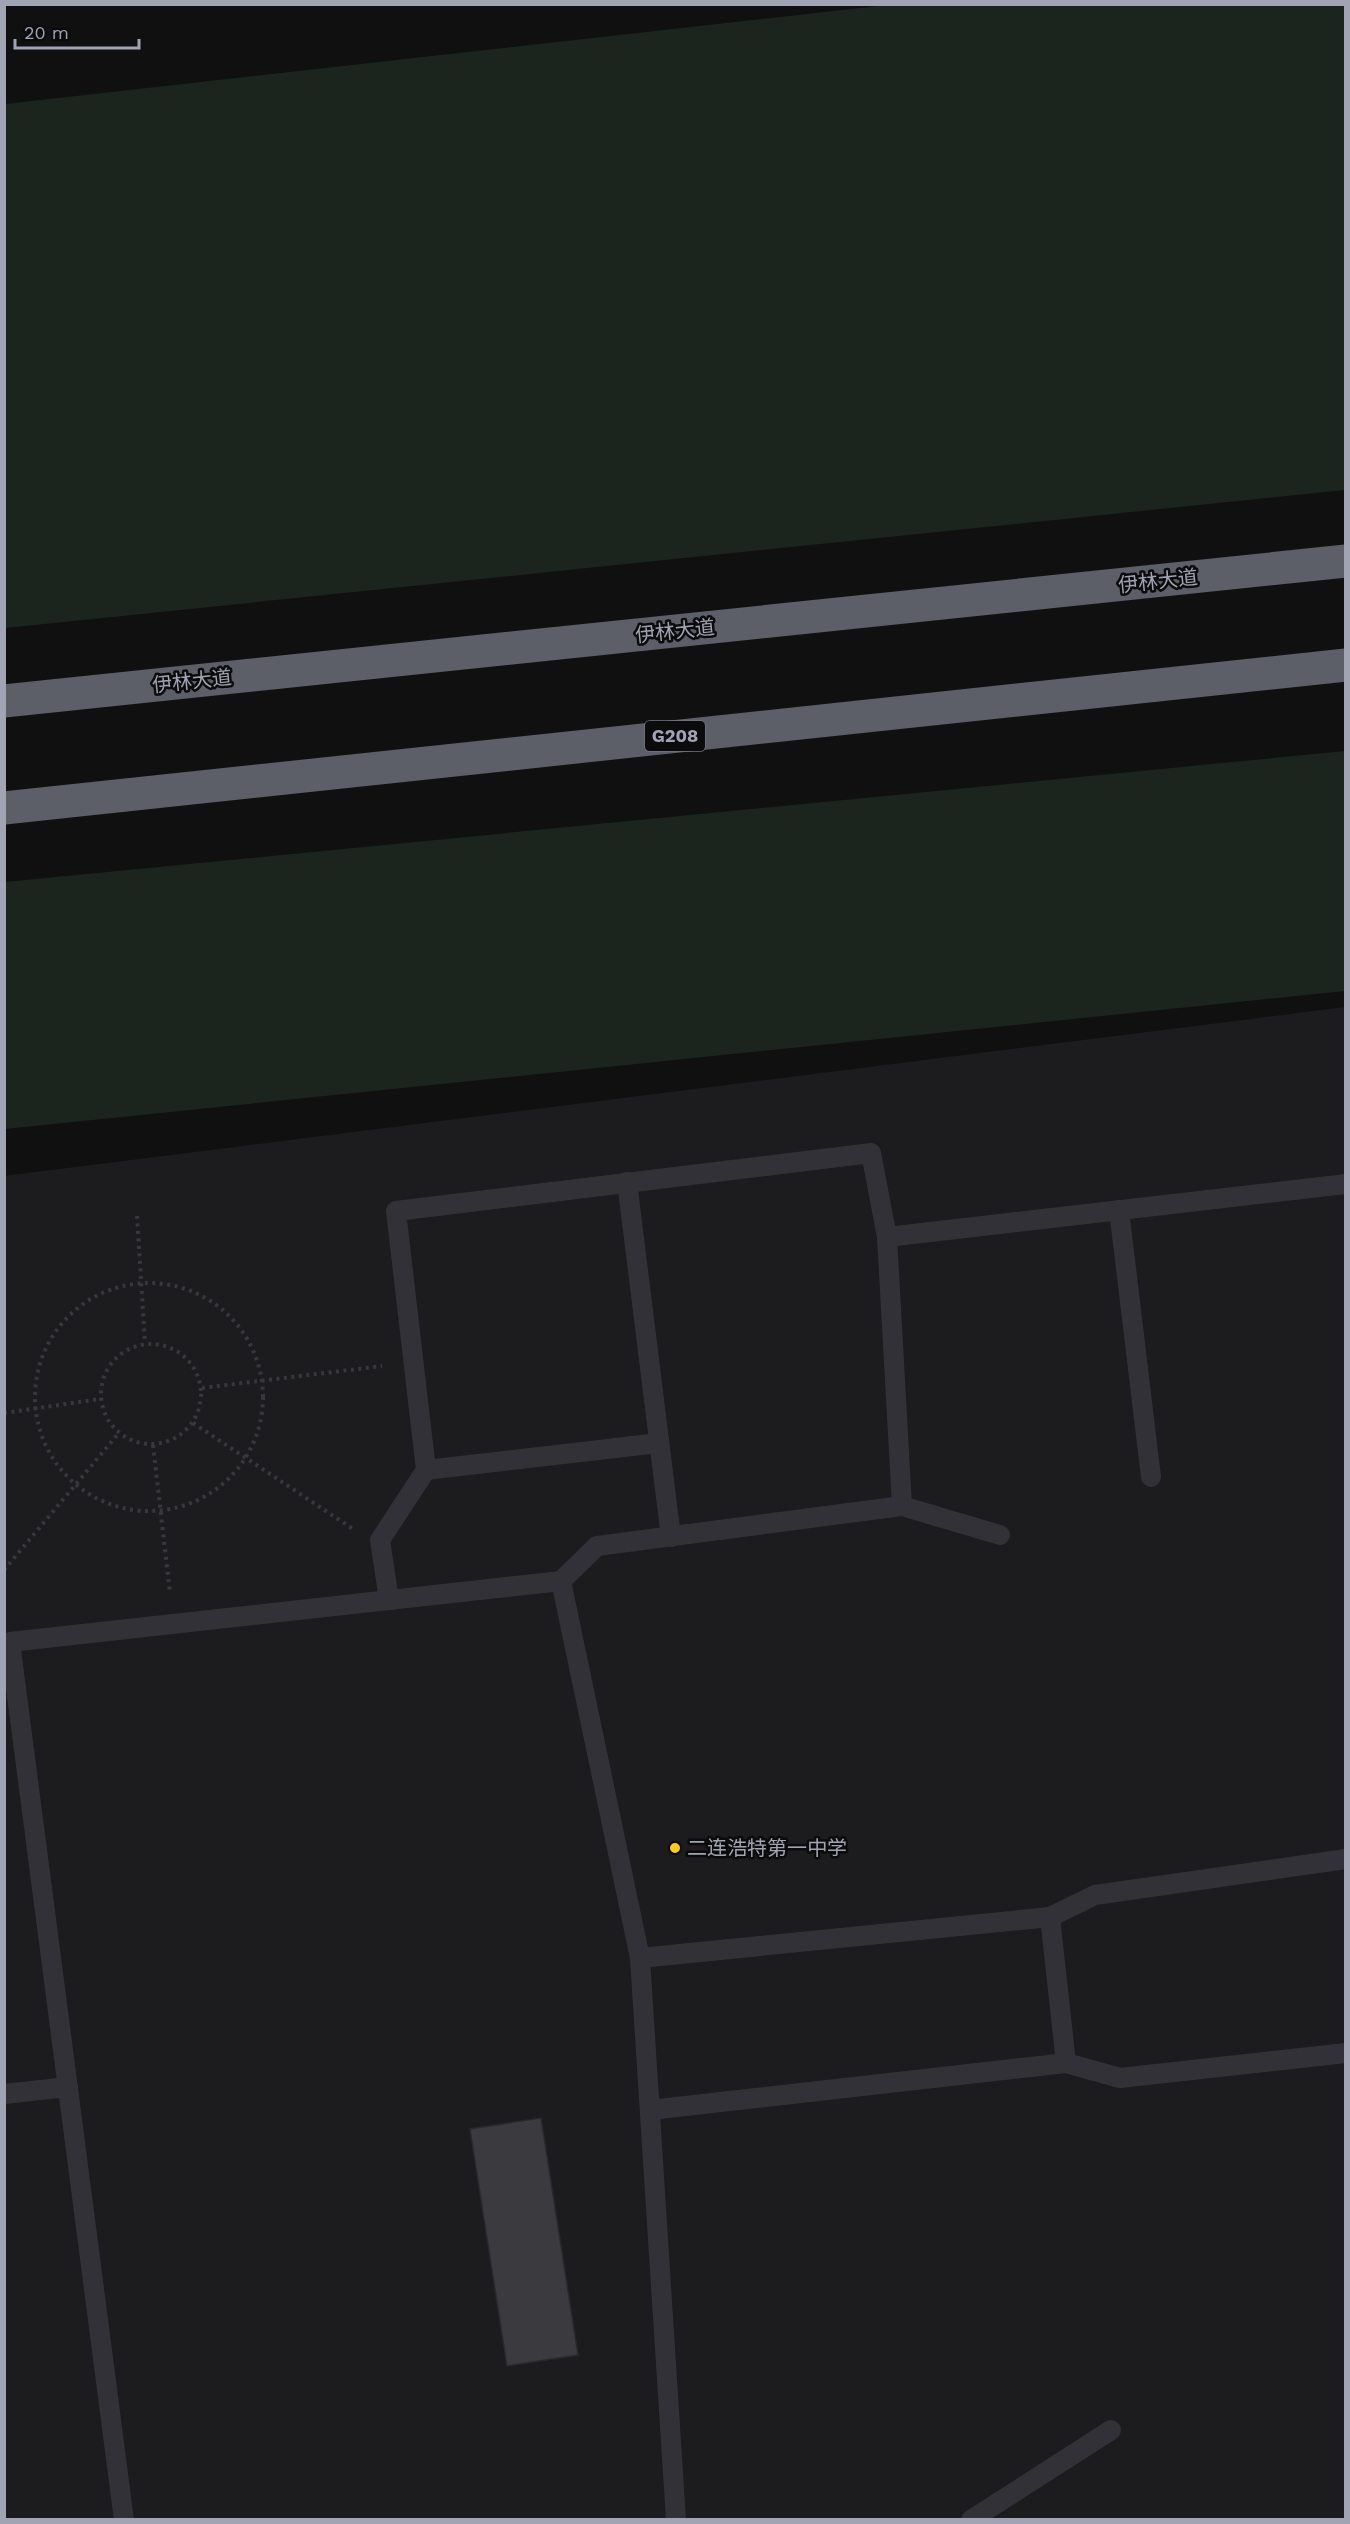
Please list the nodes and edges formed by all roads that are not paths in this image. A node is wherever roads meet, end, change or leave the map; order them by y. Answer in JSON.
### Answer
{"nodes":[{"id":1,"x":1346,"y":561,"type":"edge"},
{"id":2,"x":1346,"y":664,"type":"edge"},
{"id":3,"x":4,"y":701,"type":"edge"},
{"id":4,"x":4,"y":808,"type":"edge"},
{"id":5,"x":627,"y":1182,"type":"junction"},
{"id":6,"x":1346,"y":1184,"type":"edge"},
{"id":7,"x":1119,"y":1210,"type":"junction"},
{"id":8,"x":887,"y":1237,"type":"junction"},
{"id":9,"x":659,"y":1443,"type":"junction"},
{"id":10,"x":426,"y":1470,"type":"junction"},
{"id":11,"x":1151,"y":1477,"type":"dead end"},
{"id":12,"x":902,"y":1506,"type":"junction"},
{"id":13,"x":1000,"y":1535,"type":"dead end"},
{"id":14,"x":671,"y":1537,"type":"junction"},
{"id":15,"x":561,"y":1581,"type":"junction"},
{"id":16,"x":389,"y":1600,"type":"junction"},
{"id":17,"x":1346,"y":1859,"type":"edge"},
{"id":18,"x":1050,"y":1917,"type":"junction"},
{"id":19,"x":640,"y":1958,"type":"junction"},
{"id":20,"x":1346,"y":2053,"type":"edge"},
{"id":21,"x":1066,"y":2063,"type":"junction"},
{"id":22,"x":68,"y":2087,"type":"junction"},
{"id":23,"x":4,"y":2094,"type":"edge"},
{"id":24,"x":650,"y":2110,"type":"junction"},
{"id":25,"x":1112,"y":2430,"type":"dead end"},
{"id":26,"x":124,"y":2520,"type":"edge"},
{"id":27,"x":676,"y":2520,"type":"edge"},
{"id":28,"x":971,"y":2520,"type":"edge"}],
"edges":[{"from":1,"to":3,"type":"highway","name":"伊林大道"},
{"from":2,"to":4,"type":"highway","number":"G208"},
{"from":5,"to":8,"type":"lane"},
{"from":5,"to":9,"type":"lane"},
{"from":5,"to":10,"type":"lane"},
{"from":6,"to":7,"type":"lane"},
{"from":7,"to":8,"type":"lane"},
{"from":7,"to":11,"type":"lane"},
{"from":8,"to":12,"type":"lane"},
{"from":9,"to":10,"type":"lane"},
{"from":9,"to":14,"type":"lane"},
{"from":10,"to":16,"type":"lane"},
{"from":12,"to":13,"type":"lane"},
{"from":12,"to":14,"type":"lane"},
{"from":14,"to":15,"type":"lane"},
{"from":15,"to":16,"type":"lane"},
{"from":15,"to":19,"type":"lane"},
{"from":16,"to":22,"type":"lane"},
{"from":17,"to":18,"type":"lane"},
{"from":18,"to":19,"type":"lane"},
{"from":18,"to":21,"type":"lane"},
{"from":19,"to":24,"type":"lane"},
{"from":20,"to":21,"type":"lane"},
{"from":21,"to":24,"type":"lane"},
{"from":22,"to":23,"type":"lane"},
{"from":22,"to":26,"type":"lane"},
{"from":24,"to":27,"type":"lane"},
{"from":25,"to":28,"type":"lane"}]}
